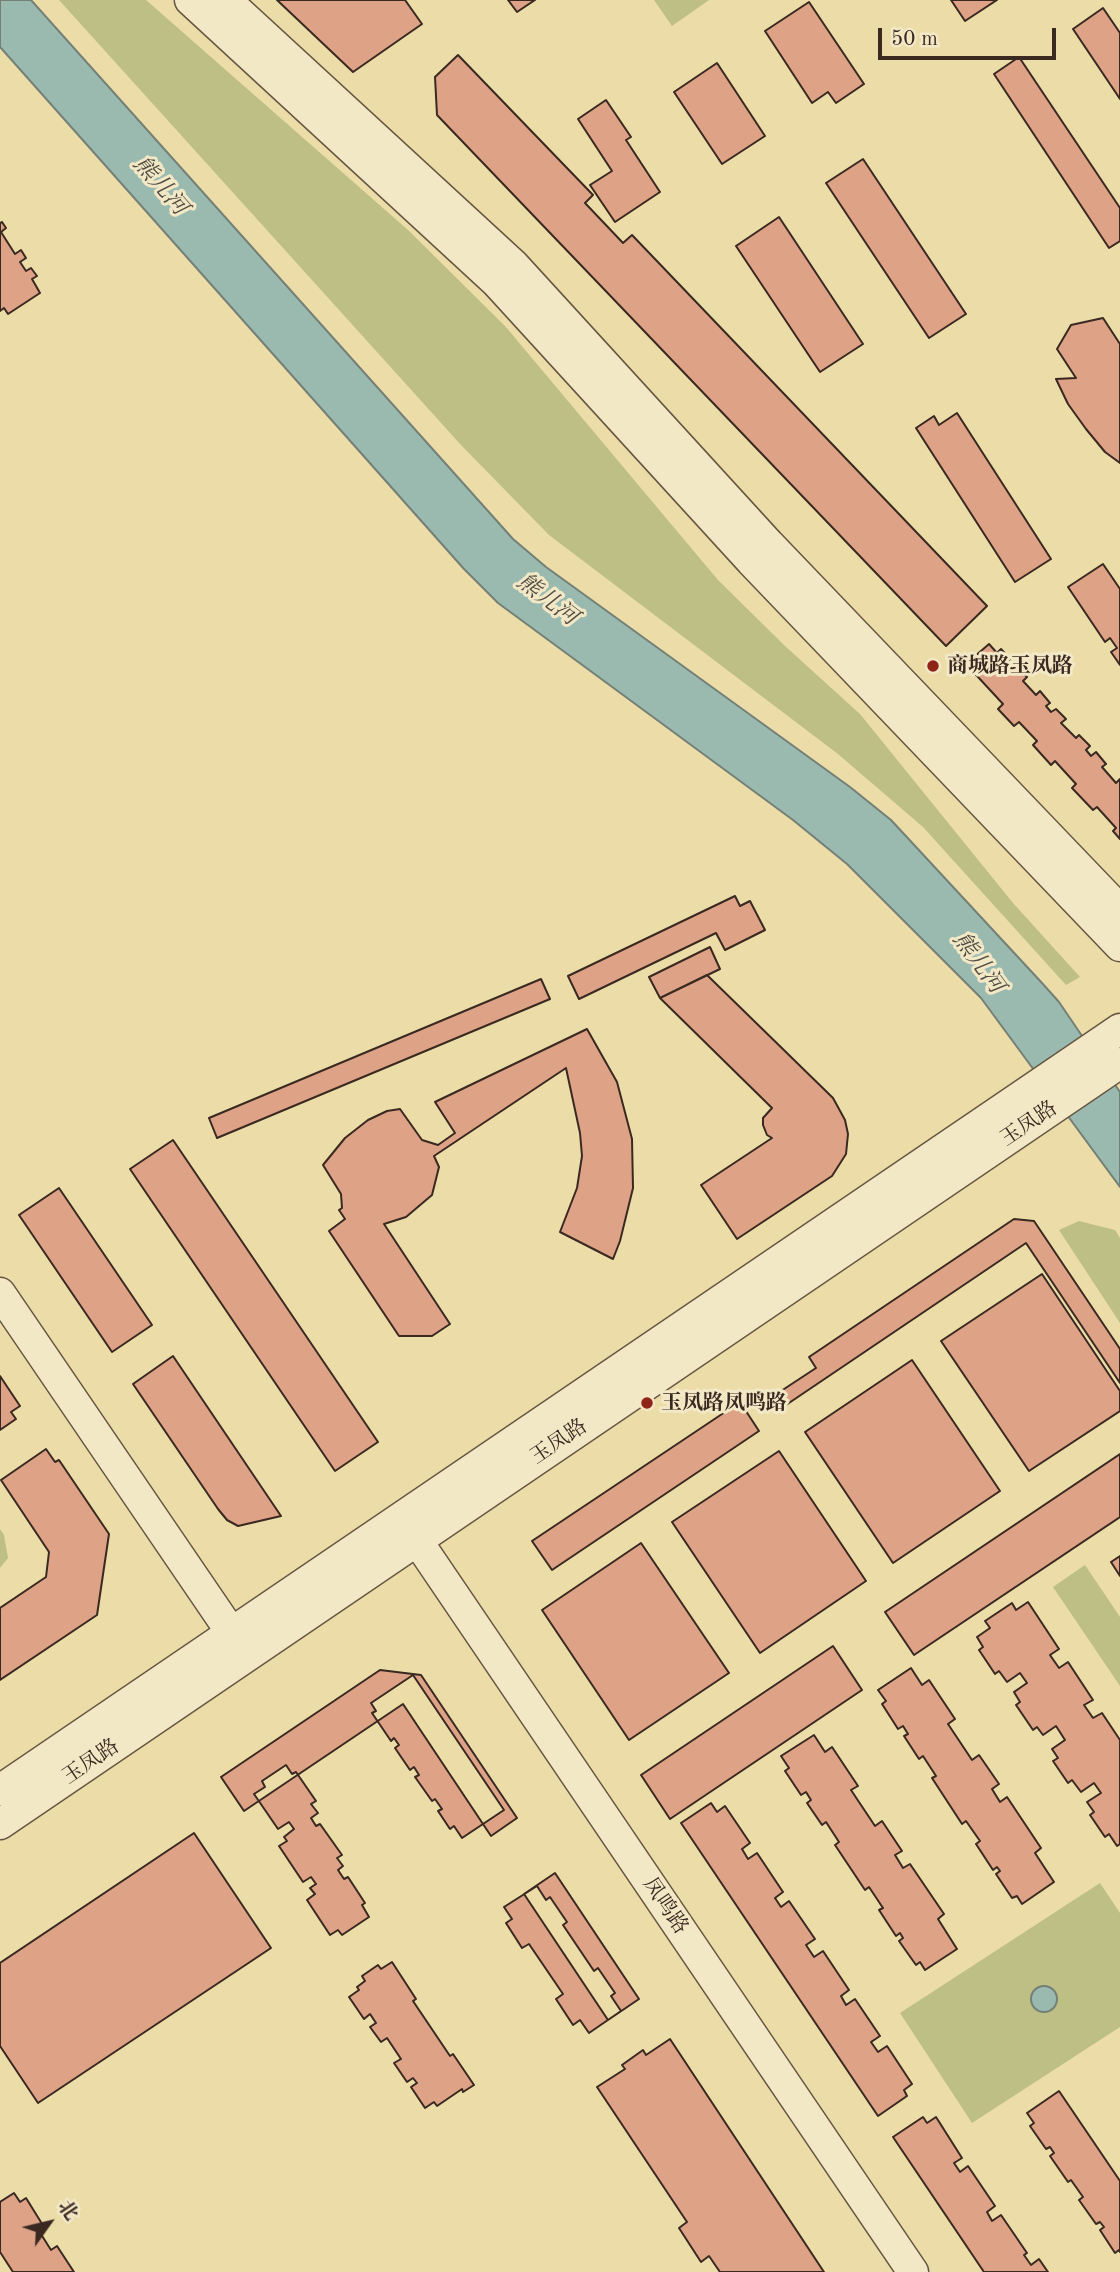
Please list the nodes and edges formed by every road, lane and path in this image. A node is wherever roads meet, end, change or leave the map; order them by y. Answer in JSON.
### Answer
{"nodes":[{"id":1,"x":190,"y":0,"type":"edge"},
{"id":2,"x":226,"y":0,"type":"edge"},
{"id":3,"x":1120,"y":911,"type":"edge"},
{"id":4,"x":1120,"y":946,"type":"edge"},
{"id":5,"x":1120,"y":1029,"type":"edge"},
{"id":6,"x":1120,"y":1063,"type":"edge"},
{"id":7,"x":1019,"y":1114,"type":"junction"},
{"id":8,"x":0,"y":1293,"type":"edge"},
{"id":9,"x":416,"y":1539,"type":"junction"},
{"id":10,"x":231,"y":1632,"type":"junction"},
{"id":11,"x":0,"y":1790,"type":"edge"},
{"id":12,"x":0,"y":1824,"type":"edge"},
{"id":13,"x":913,"y":2272,"type":"edge"}],
"edges":[{"from":1,"to":4,"type":"street"},
{"from":2,"to":3,"type":"street"},
{"from":5,"to":7,"type":"street","name":"玉凤路"},
{"from":6,"to":7,"type":"street","name":"玉凤路"},
{"from":7,"to":9,"type":"street","name":"玉凤路"},
{"from":7,"to":10,"type":"street","name":"玉凤路"},
{"from":8,"to":10,"type":"street"},
{"from":9,"to":12,"type":"street","name":"玉凤路"},
{"from":9,"to":13,"type":"street","name":"凤鸣路"},
{"from":10,"to":11,"type":"street","name":"玉凤路"}]}
